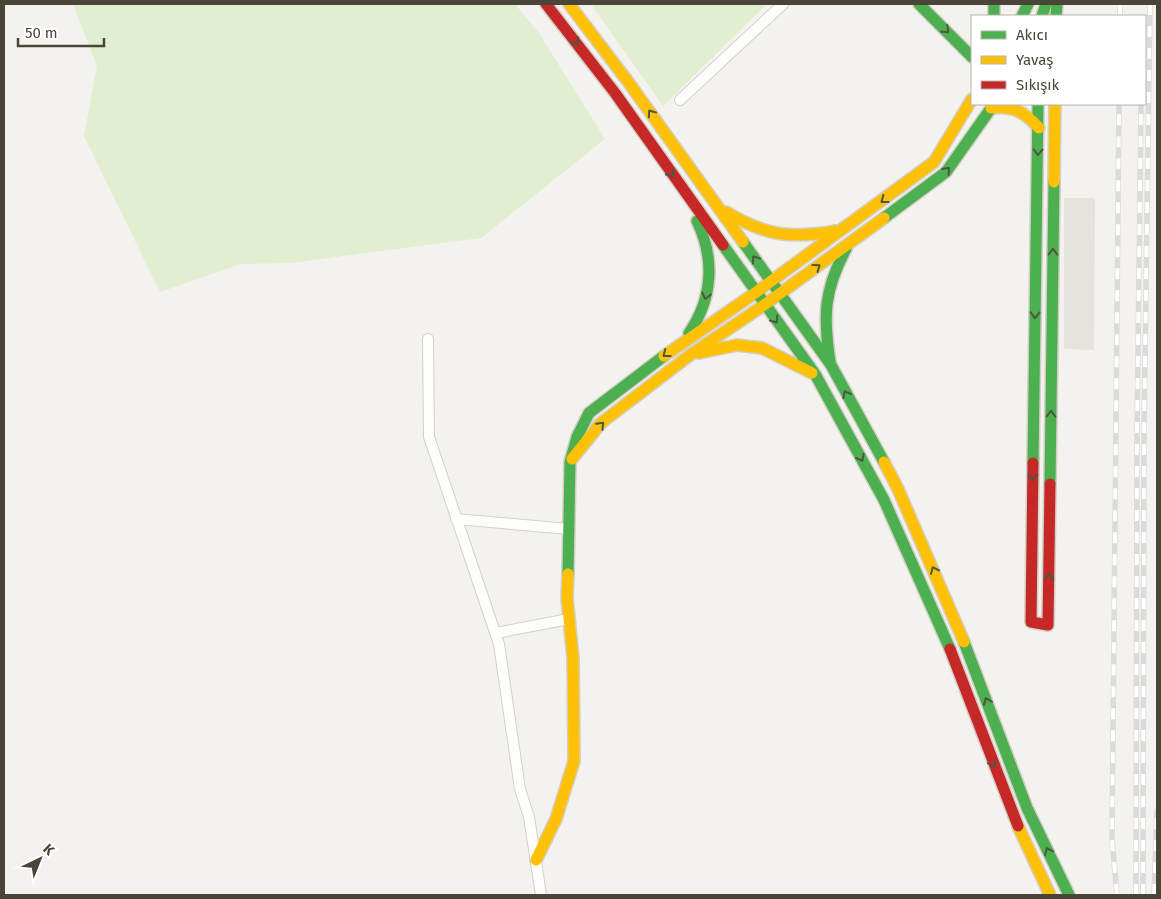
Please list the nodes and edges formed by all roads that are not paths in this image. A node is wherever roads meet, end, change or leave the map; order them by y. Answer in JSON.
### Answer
{"nodes":[{"id":1,"x":546,"y":4,"type":"edge"},
{"id":2,"x":569,"y":4,"type":"edge"},
{"id":3,"x":783,"y":4,"type":"edge"},
{"id":4,"x":919,"y":4,"type":"edge"},
{"id":5,"x":971,"y":41,"type":"edge"},
{"id":6,"x":959,"y":43,"type":"junction"},
{"id":7,"x":971,"y":56,"type":"edge"},
{"id":8,"x":680,"y":100,"type":"dead end"},
{"id":9,"x":971,"y":101,"type":"edge"},
{"id":10,"x":1038,"y":105,"type":"edge"},
{"id":11,"x":1055,"y":105,"type":"edge"},
{"id":12,"x":993,"y":106,"type":"edge"},
{"id":13,"x":1039,"y":128,"type":"junction"},
{"id":14,"x":689,"y":198,"type":"junction"},
{"id":15,"x":718,"y":206,"type":"junction"},
{"id":16,"x":842,"y":230,"type":"junction"},
{"id":17,"x":849,"y":244,"type":"junction"},
{"id":18,"x":771,"y":281,"type":"junction"},
{"id":19,"x":755,"y":293,"type":"junction"},
{"id":20,"x":780,"y":294,"type":"junction"},
{"id":21,"x":764,"y":305,"type":"junction"},
{"id":22,"x":428,"y":339,"type":"dead end"},
{"id":23,"x":681,"y":342,"type":"junction"},
{"id":24,"x":690,"y":355,"type":"junction"},
{"id":25,"x":831,"y":365,"type":"junction"},
{"id":26,"x":815,"y":374,"type":"junction"},
{"id":27,"x":570,"y":462,"type":"junction"},
{"id":28,"x":456,"y":519,"type":"junction"},
{"id":29,"x":568,"y":529,"type":"junction"},
{"id":30,"x":569,"y":619,"type":"junction"},
{"id":31,"x":496,"y":633,"type":"junction"},
{"id":32,"x":536,"y":860,"type":"junction"},
{"id":33,"x":541,"y":895,"type":"edge"},
{"id":34,"x":1050,"y":895,"type":"edge"},
{"id":35,"x":1069,"y":895,"type":"edge"}],
"edges":[{"from":1,"to":14,"type":"street","one_way":true},
{"from":15,"to":2,"type":"street","one_way":true},
{"from":3,"to":8,"type":"street"},
{"from":4,"to":6,"type":"street","one_way":true},
{"from":5,"to":6,"type":"street"},
{"from":6,"to":7,"type":"street"},
{"from":9,"to":16,"type":"street","one_way":true},
{"from":10,"to":13,"type":"street"},
{"from":13,"to":11,"type":"street","one_way":true},
{"from":12,"to":13,"type":"street"},
{"from":17,"to":12,"type":"street","one_way":true},
{"from":14,"to":19,"type":"street"},
{"from":14,"to":23,"type":"street","one_way":true},
{"from":15,"to":16,"type":"street"},
{"from":18,"to":15,"type":"street","one_way":true},
{"from":16,"to":18,"type":"street"},
{"from":20,"to":17,"type":"street","one_way":true},
{"from":17,"to":25,"type":"street"},
{"from":18,"to":19,"type":"street"},
{"from":18,"to":20,"type":"street"},
{"from":19,"to":21,"type":"street"},
{"from":19,"to":23,"type":"street"},
{"from":20,"to":21,"type":"street"},
{"from":20,"to":25,"type":"street"},
{"from":21,"to":24,"type":"street"},
{"from":21,"to":26,"type":"street","one_way":true},
{"from":22,"to":28,"type":"street"},
{"from":23,"to":27,"type":"street","one_way":true},
{"from":24,"to":26,"type":"street"},
{"from":27,"to":24,"type":"street","one_way":true},
{"from":35,"to":25,"type":"street","one_way":true},
{"from":26,"to":34,"type":"street","one_way":true},
{"from":27,"to":29,"type":"street"},
{"from":28,"to":29,"type":"street"},
{"from":28,"to":31,"type":"street"},
{"from":29,"to":30,"type":"street"},
{"from":30,"to":31,"type":"street"},
{"from":30,"to":32,"type":"street"},
{"from":31,"to":32,"type":"street"},
{"from":32,"to":33,"type":"street"}]}
